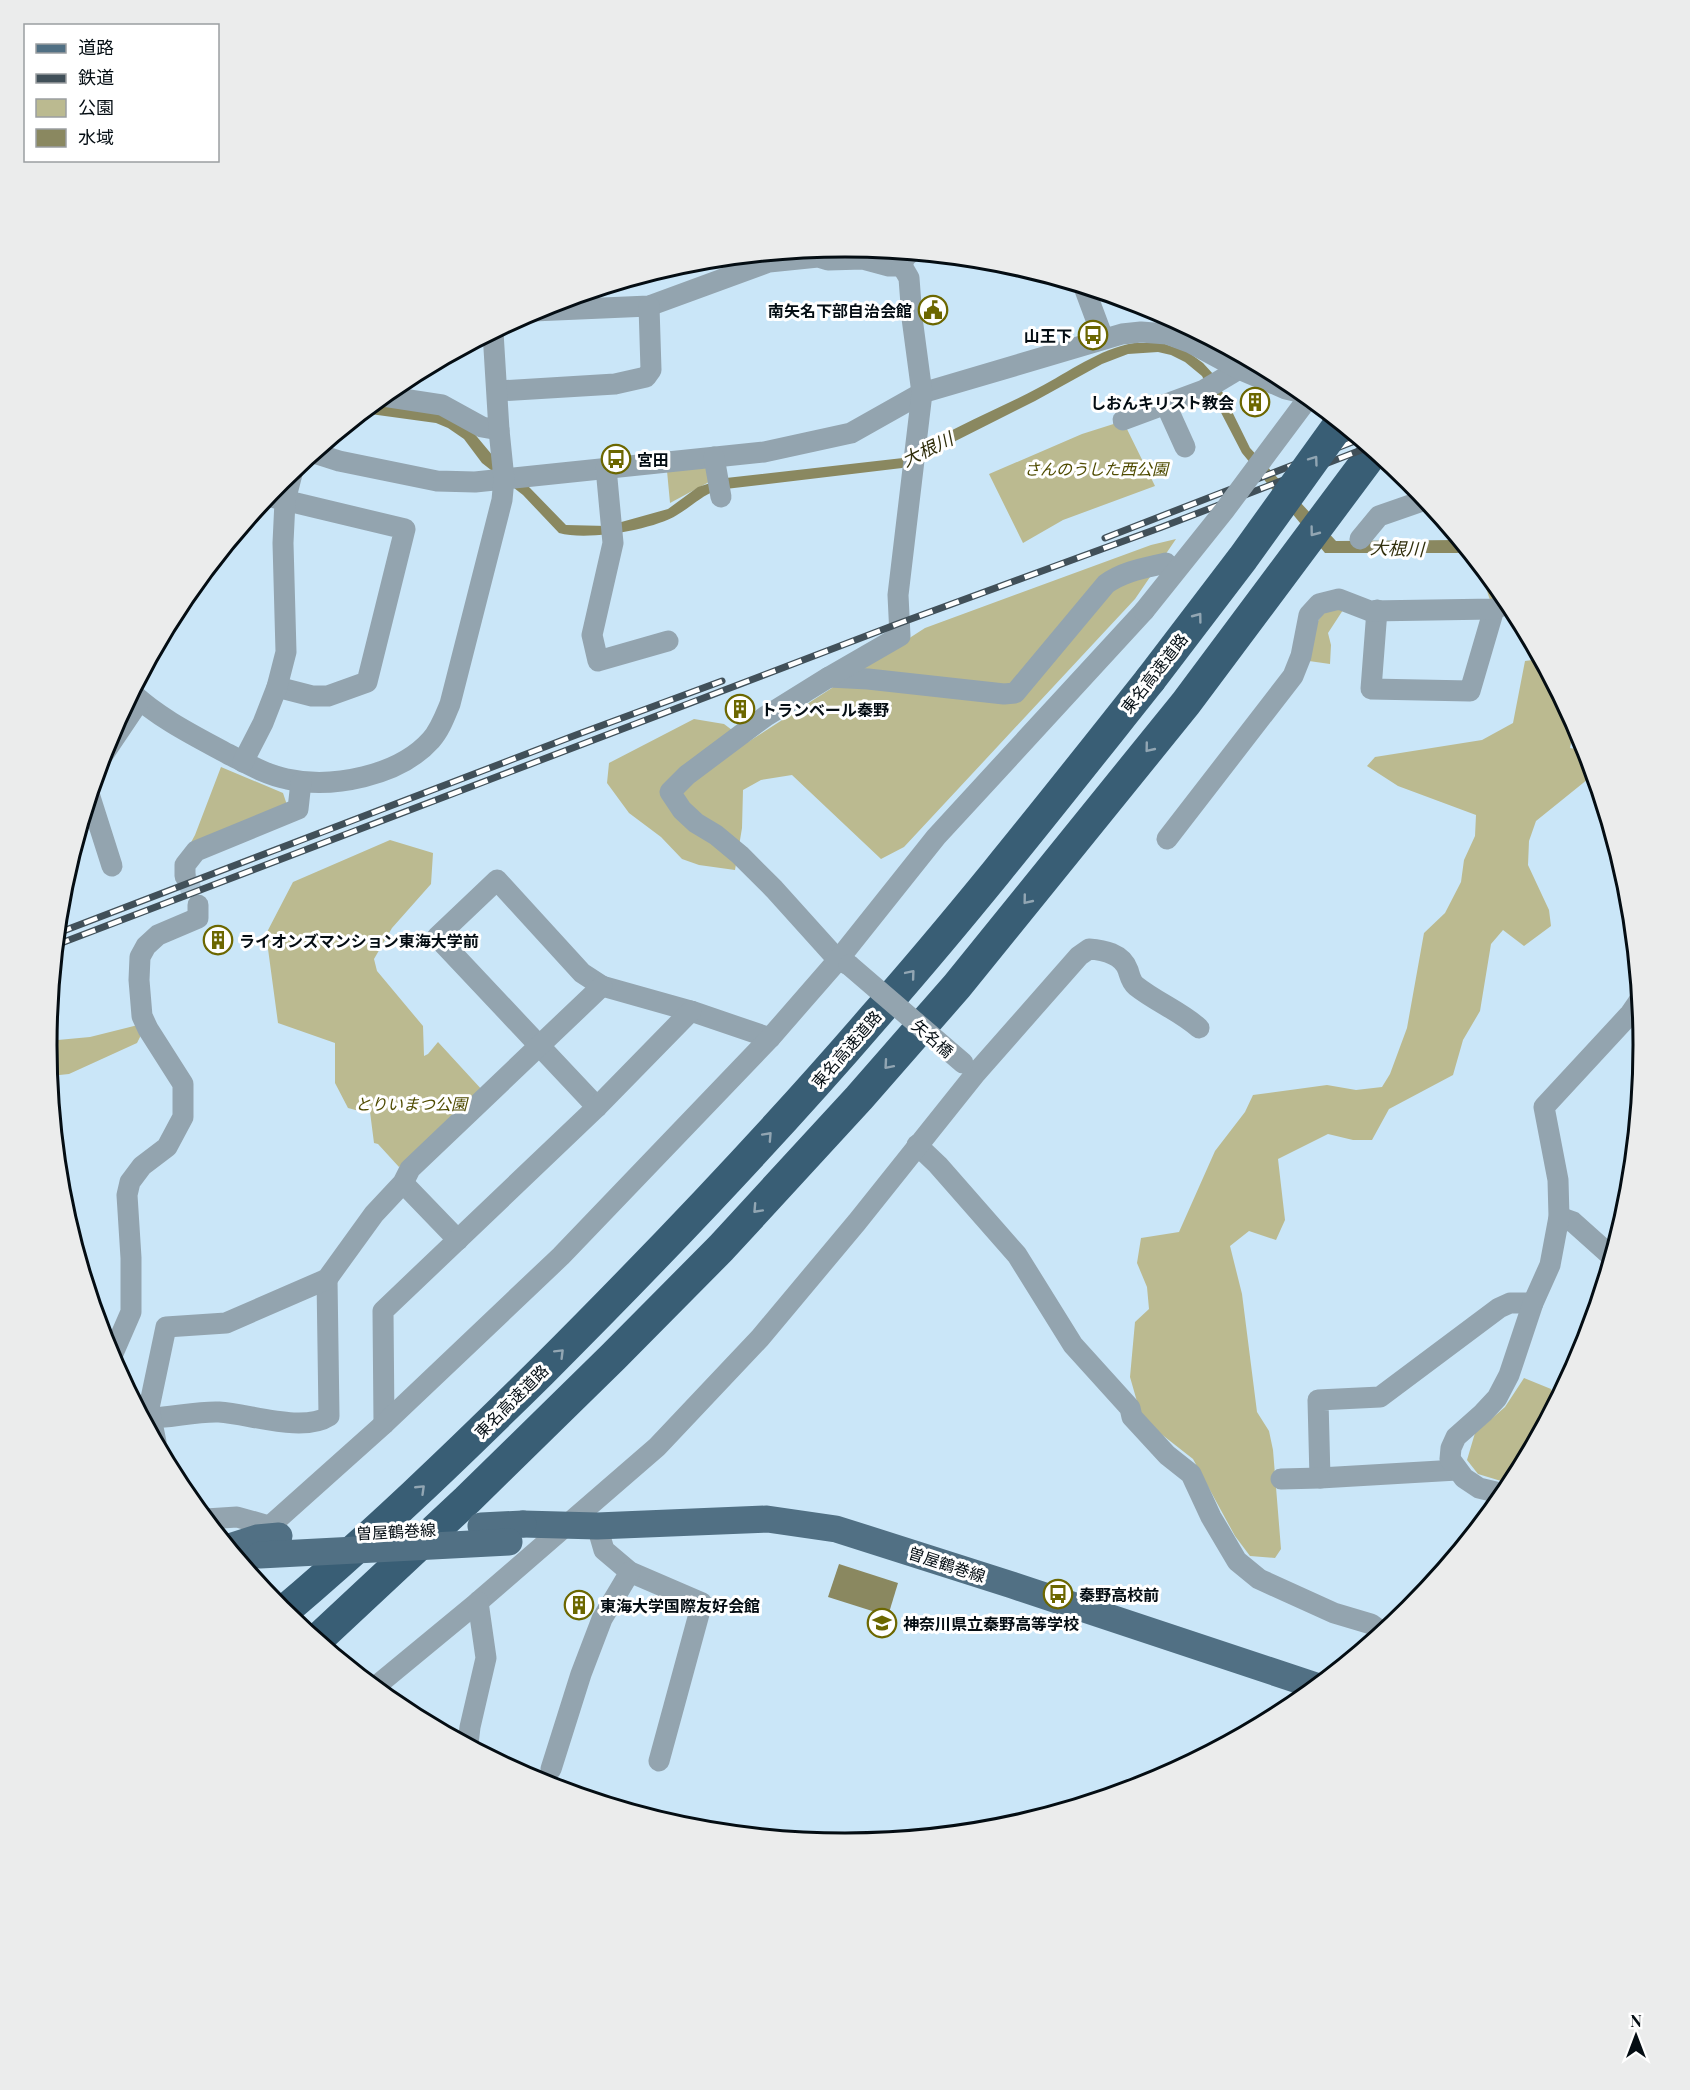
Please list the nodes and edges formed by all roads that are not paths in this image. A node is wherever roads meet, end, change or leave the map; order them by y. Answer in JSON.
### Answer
{"nodes":[{"id":1,"x":825,"y":258,"type":"edge"},
{"id":2,"x":906,"y":259,"type":"edge"},
{"id":3,"x":904,"y":260,"type":"edge"},
{"id":4,"x":777,"y":261,"type":"edge"},
{"id":5,"x":1087,"y":296,"type":"edge"},
{"id":6,"x":649,"y":306,"type":"junction"},
{"id":7,"x":565,"y":309,"type":"edge"},
{"id":8,"x":1168,"y":326,"type":"edge"},
{"id":9,"x":1172,"y":328,"type":"edge"},
{"id":10,"x":1103,"y":338,"type":"junction"},
{"id":11,"x":494,"y":339,"type":"edge"},
{"id":12,"x":1232,"y":373,"type":"junction"},
{"id":13,"x":1271,"y":383,"type":"edge"},
{"id":14,"x":498,"y":391,"type":"junction"},
{"id":15,"x":922,"y":393,"type":"junction"},
{"id":16,"x":396,"y":398,"type":"edge"},
{"id":17,"x":1166,"y":405,"type":"junction"},
{"id":18,"x":1303,"y":405,"type":"edge"},
{"id":19,"x":1123,"y":420,"type":"dead end"},
{"id":20,"x":499,"y":429,"type":"junction"},
{"id":21,"x":1336,"y":429,"type":"edge"},
{"id":22,"x":1185,"y":447,"type":"dead end"},
{"id":23,"x":322,"y":456,"type":"edge"},
{"id":24,"x":1369,"y":457,"type":"edge"},
{"id":25,"x":606,"y":468,"type":"junction"},
{"id":26,"x":504,"y":479,"type":"junction"},
{"id":27,"x":277,"y":499,"type":"edge"},
{"id":28,"x":276,"y":500,"type":"edge"},
{"id":29,"x":1416,"y":503,"type":"edge"},
{"id":30,"x":1360,"y":539,"type":"dead end"},
{"id":31,"x":1166,"y":563,"type":"dead end"},
{"id":32,"x":1499,"y":606,"type":"edge"},
{"id":33,"x":1501,"y":609,"type":"edge"},
{"id":34,"x":1377,"y":610,"type":"junction"},
{"id":35,"x":668,"y":641,"type":"dead end"},
{"id":36,"x":829,"y":677,"type":"junction"},
{"id":37,"x":277,"y":687,"type":"junction"},
{"id":38,"x":138,"y":697,"type":"edge"},
{"id":39,"x":243,"y":762,"type":"junction"},
{"id":40,"x":300,"y":782,"type":"junction"},
{"id":41,"x":94,"y":809,"type":"edge"},
{"id":42,"x":1167,"y":839,"type":"dead end"},
{"id":43,"x":112,"y":866,"type":"dead end"},
{"id":44,"x":186,"y":876,"type":"dead end"},
{"id":45,"x":198,"y":905,"type":"dead end"},
{"id":46,"x":843,"y":962,"type":"junction"},
{"id":47,"x":602,"y":986,"type":"junction"},
{"id":48,"x":691,"y":1011,"type":"junction"},
{"id":49,"x":1632,"y":1012,"type":"edge"},
{"id":50,"x":1199,"y":1028,"type":"dead end"},
{"id":51,"x":770,"y":1038,"type":"junction"},
{"id":52,"x":540,"y":1046,"type":"junction"},
{"id":53,"x":969,"y":1068,"type":"junction"},
{"id":54,"x":597,"y":1107,"type":"junction"},
{"id":55,"x":917,"y":1145,"type":"junction"},
{"id":56,"x":403,"y":1183,"type":"junction"},
{"id":57,"x":1559,"y":1217,"type":"junction"},
{"id":58,"x":458,"y":1240,"type":"junction"},
{"id":59,"x":1605,"y":1251,"type":"edge"},
{"id":60,"x":327,"y":1280,"type":"junction"},
{"id":61,"x":1533,"y":1303,"type":"junction"},
{"id":62,"x":116,"y":1345,"type":"edge"},
{"id":63,"x":149,"y":1413,"type":"edge"},
{"id":64,"x":151,"y":1418,"type":"edge"},
{"id":65,"x":384,"y":1424,"type":"junction"},
{"id":66,"x":1457,"y":1470,"type":"junction"},
{"id":67,"x":1320,"y":1478,"type":"junction"},
{"id":68,"x":1281,"y":1479,"type":"dead end"},
{"id":69,"x":1494,"y":1492,"type":"edge"},
{"id":70,"x":215,"y":1518,"type":"edge"},
{"id":71,"x":564,"y":1526,"type":"junction"},
{"id":72,"x":597,"y":1526,"type":"junction"},
{"id":73,"x":251,"y":1546,"type":"edge"},
{"id":74,"x":630,"y":1572,"type":"junction"},
{"id":75,"x":478,"y":1602,"type":"junction"},
{"id":76,"x":291,"y":1605,"type":"edge"},
{"id":77,"x":1375,"y":1627,"type":"edge"},
{"id":78,"x":323,"y":1635,"type":"edge"},
{"id":79,"x":381,"y":1682,"type":"edge"},
{"id":80,"x":1307,"y":1683,"type":"edge"},
{"id":81,"x":469,"y":1737,"type":"edge"},
{"id":82,"x":659,"y":1761,"type":"dead end"},
{"id":83,"x":551,"y":1769,"type":"dead end"}],
"edges":[{"from":1,"to":3,"type":"street"},
{"from":2,"to":15,"type":"street"},
{"from":4,"to":6,"type":"street"},
{"from":5,"to":10,"type":"street"},
{"from":6,"to":7,"type":"street"},
{"from":6,"to":14,"type":"street"},
{"from":8,"to":10,"type":"street"},
{"from":9,"to":12,"type":"street"},
{"from":10,"to":15,"type":"street"},
{"from":11,"to":14,"type":"street"},
{"from":12,"to":13,"type":"street"},
{"from":12,"to":17,"type":"street"},
{"from":14,"to":20,"type":"street"},
{"from":15,"to":25,"type":"street"},
{"from":15,"to":36,"type":"street"},
{"from":16,"to":20,"type":"street"},
{"from":17,"to":19,"type":"street"},
{"from":17,"to":22,"type":"street"},
{"from":18,"to":46,"type":"street","bridge":true},
{"from":20,"to":26,"type":"street"},
{"from":76,"to":21,"type":"highway","name":"東名高速道路","one_way":true,"bridge":true},
{"from":23,"to":26,"type":"street"},
{"from":24,"to":78,"type":"highway","one_way":true},
{"from":25,"to":26,"type":"street"},
{"from":25,"to":35,"type":"street"},
{"from":26,"to":40,"type":"street"},
{"from":27,"to":37,"type":"street"},
{"from":28,"to":37,"type":"street"},
{"from":29,"to":30,"type":"street"},
{"from":31,"to":36,"type":"street"},
{"from":32,"to":34,"type":"street"},
{"from":33,"to":34,"type":"street"},
{"from":34,"to":42,"type":"street"},
{"from":36,"to":46,"type":"street","name":"矢名橋"},
{"from":37,"to":39,"type":"street"},
{"from":38,"to":39,"type":"street"},
{"from":39,"to":40,"type":"street"},
{"from":40,"to":44,"type":"street"},
{"from":41,"to":43,"type":"street"},
{"from":45,"to":62,"type":"street"},
{"from":46,"to":51,"type":"street"},
{"from":46,"to":53,"type":"street","name":"矢名橋","bridge":true},
{"from":47,"to":48,"type":"street"},
{"from":47,"to":52,"type":"street"},
{"from":47,"to":52,"type":"street"},
{"from":48,"to":51,"type":"street"},
{"from":48,"to":54,"type":"street"},
{"from":49,"to":57,"type":"street"},
{"from":50,"to":53,"type":"street"},
{"from":51,"to":65,"type":"street"},
{"from":52,"to":54,"type":"street"},
{"from":52,"to":56,"type":"street"},
{"from":53,"to":55,"type":"street"},
{"from":54,"to":58,"type":"street"},
{"from":55,"to":71,"type":"street"},
{"from":55,"to":77,"type":"street"},
{"from":56,"to":58,"type":"street"},
{"from":56,"to":60,"type":"street"},
{"from":57,"to":59,"type":"street"},
{"from":57,"to":61,"type":"street"},
{"from":58,"to":65,"type":"street"},
{"from":60,"to":63,"type":"street"},
{"from":60,"to":64,"type":"street"},
{"from":61,"to":66,"type":"street"},
{"from":61,"to":67,"type":"street"},
{"from":65,"to":73,"type":"street"},
{"from":66,"to":67,"type":"street"},
{"from":66,"to":69,"type":"street"},
{"from":67,"to":68,"type":"street"},
{"from":70,"to":73,"type":"street"},
{"from":71,"to":72,"type":"main road","name":"曽屋鶴巻線"},
{"from":71,"to":73,"type":"main road","name":"曽屋鶴巻線","bridge":true},
{"from":71,"to":75,"type":"street"},
{"from":72,"to":74,"type":"street"},
{"from":72,"to":80,"type":"main road","name":"曽屋鶴巻線"},
{"from":74,"to":82,"type":"street"},
{"from":74,"to":83,"type":"street"},
{"from":75,"to":79,"type":"street"},
{"from":75,"to":81,"type":"street"}]}
